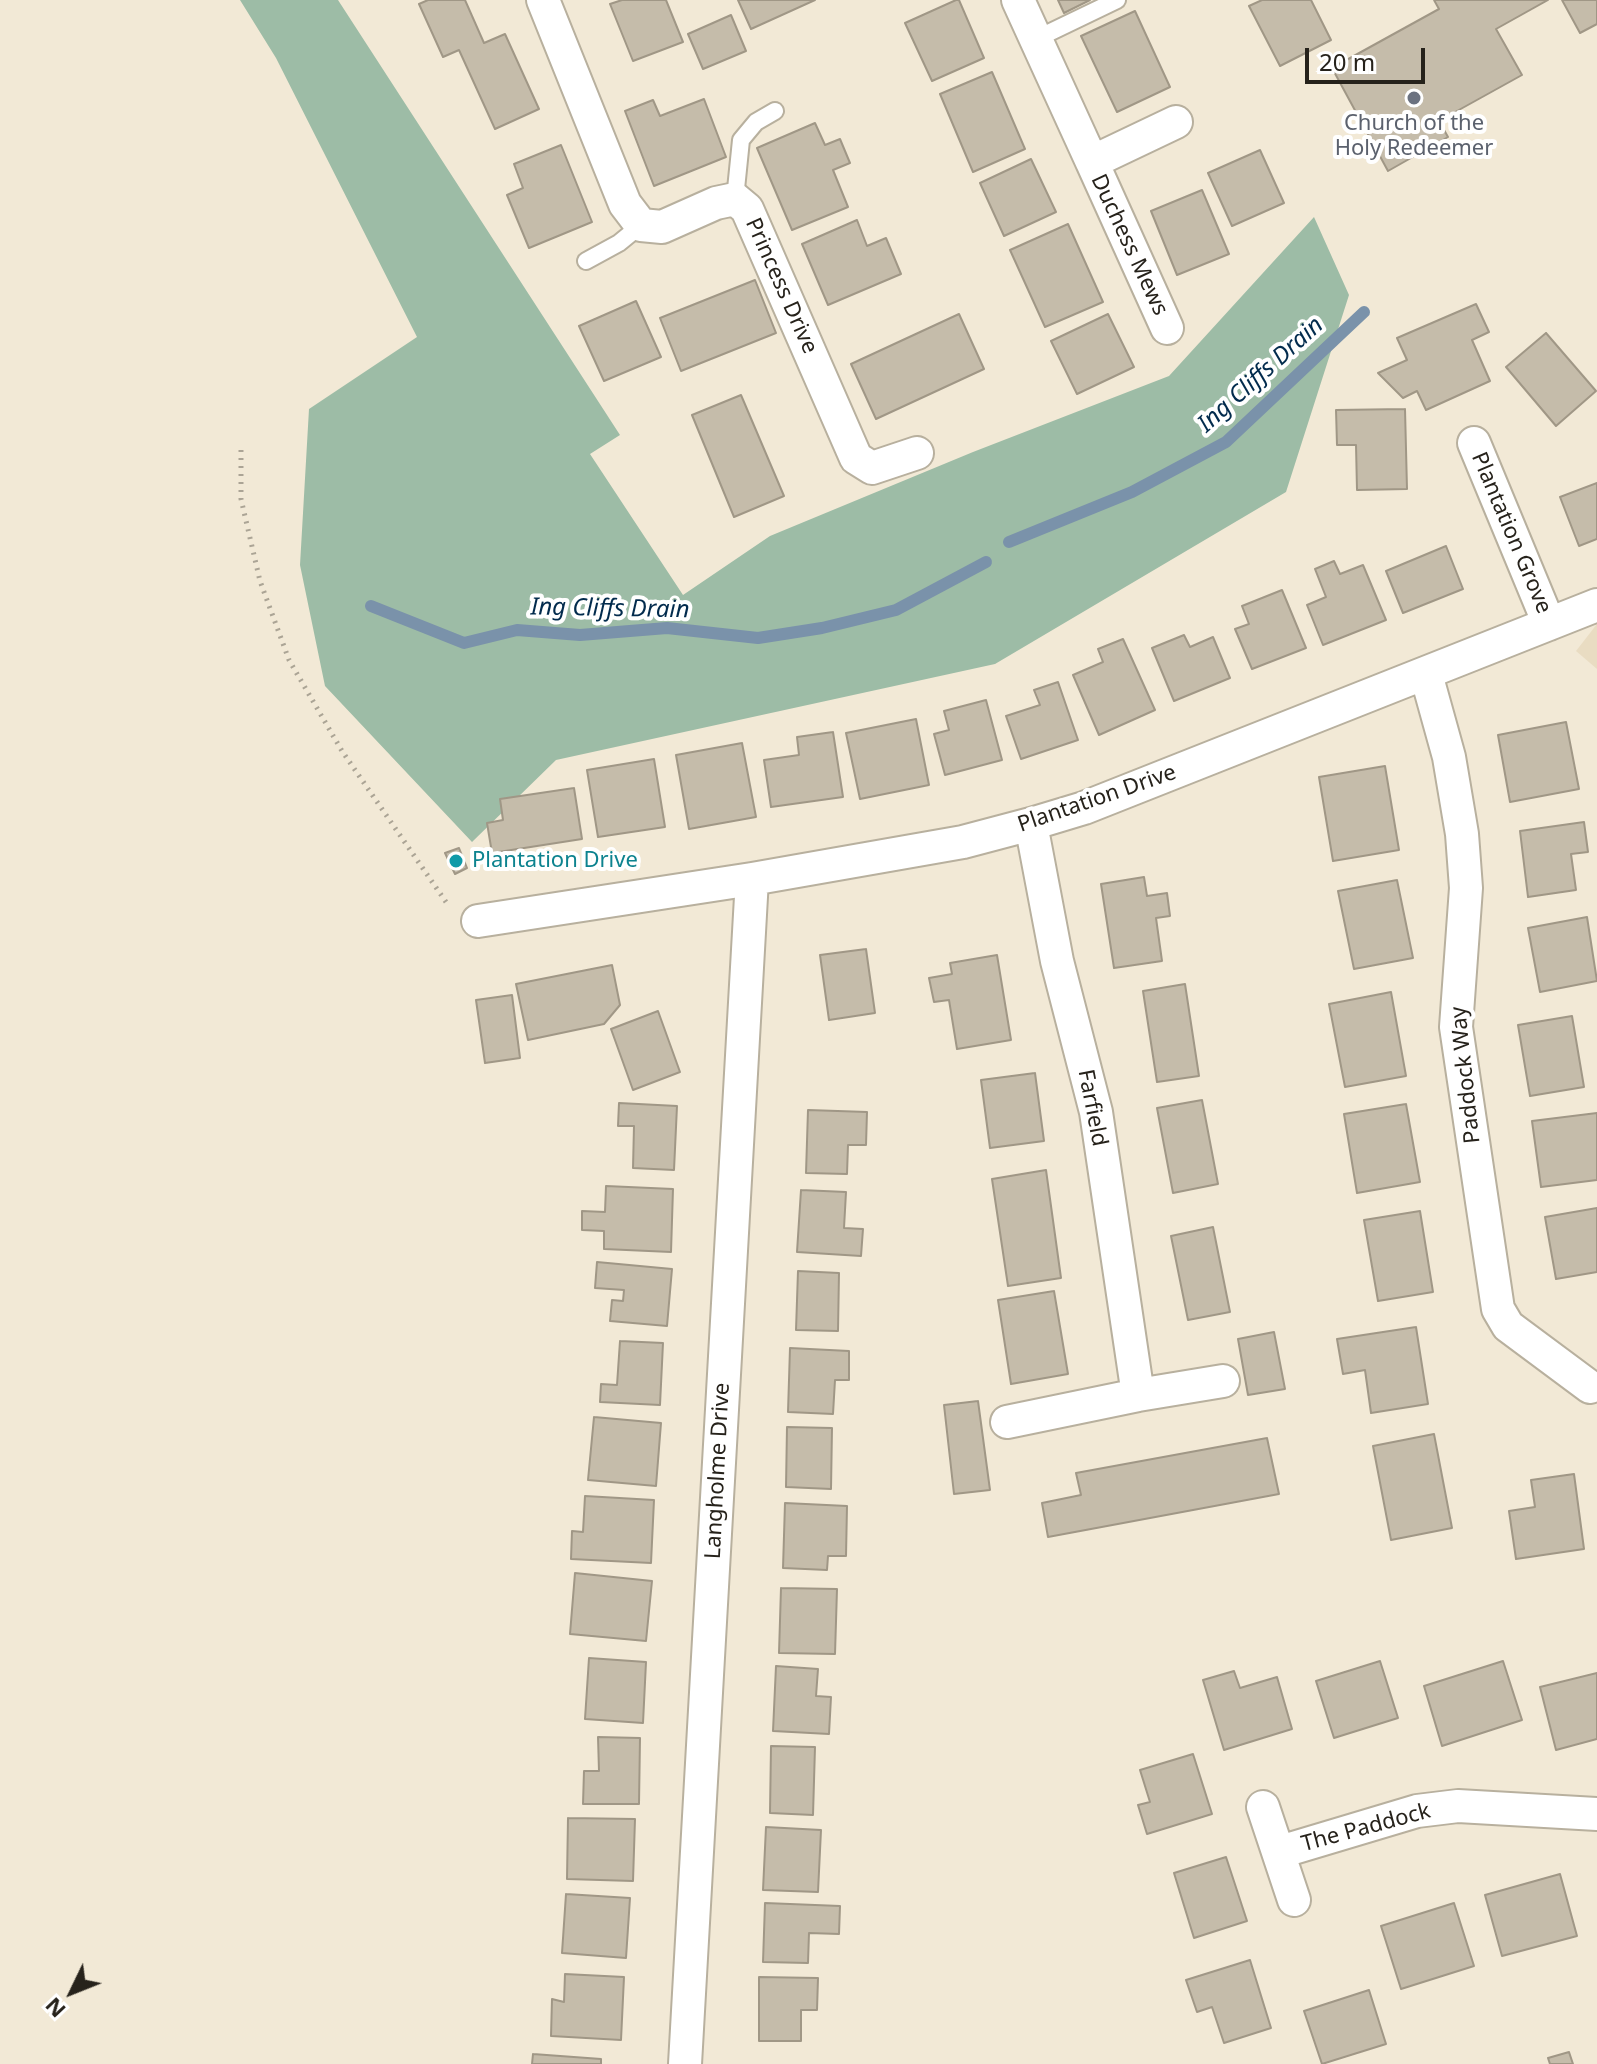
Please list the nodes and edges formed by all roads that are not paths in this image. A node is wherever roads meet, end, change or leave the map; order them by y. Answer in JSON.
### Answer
{"nodes":[{"id":1,"x":543,"y":0,"type":"edge"},
{"id":2,"x":1018,"y":0,"type":"edge"},
{"id":3,"x":1117,"y":0,"type":"edge"},
{"id":4,"x":1036,"y":39,"type":"junction"},
{"id":5,"x":775,"y":111,"type":"dead end"},
{"id":6,"x":1176,"y":122,"type":"dead end"},
{"id":7,"x":1092,"y":162,"type":"junction"},
{"id":8,"x":735,"y":199,"type":"junction"},
{"id":9,"x":641,"y":225,"type":"junction"},
{"id":10,"x":586,"y":261,"type":"dead end"},
{"id":11,"x":1167,"y":328,"type":"dead end"},
{"id":12,"x":1474,"y":443,"type":"dead end"},
{"id":13,"x":917,"y":453,"type":"dead end"},
{"id":14,"x":1597,"y":605,"type":"edge"},
{"id":15,"x":1549,"y":624,"type":"junction"},
{"id":16,"x":1426,"y":674,"type":"junction"},
{"id":17,"x":1031,"y":824,"type":"junction"},
{"id":18,"x":752,"y":879,"type":"junction"},
{"id":19,"x":478,"y":921,"type":"road end"},
{"id":20,"x":1223,"y":1381,"type":"dead end"},
{"id":21,"x":1590,"y":1387,"type":"dead end"},
{"id":22,"x":1138,"y":1395,"type":"junction"},
{"id":23,"x":1007,"y":1422,"type":"dead end"},
{"id":24,"x":1263,"y":1807,"type":"dead end"},
{"id":25,"x":1597,"y":1814,"type":"edge"},
{"id":26,"x":1280,"y":1852,"type":"junction"},
{"id":27,"x":1294,"y":1900,"type":"dead end"},
{"id":28,"x":685,"y":2064,"type":"edge"}],
"edges":[{"from":1,"to":9,"type":"street"},
{"from":2,"to":4,"type":"street","name":"Duchess Mews"},
{"from":3,"to":4,"type":"lane"},
{"from":4,"to":7,"type":"street","name":"Duchess Mews"},
{"from":5,"to":8,"type":"lane"},
{"from":6,"to":7,"type":"street","name":"Duchess Mews"},
{"from":7,"to":11,"type":"street","name":"Duchess Mews"},
{"from":8,"to":9,"type":"street","name":"Princess Drive"},
{"from":8,"to":13,"type":"street","name":"Princess Drive"},
{"from":9,"to":10,"type":"lane"},
{"from":12,"to":15,"type":"street","name":"Plantation Grove"},
{"from":14,"to":15,"type":"street","name":"Plantation Drive"},
{"from":15,"to":16,"type":"street","name":"Plantation Drive"},
{"from":16,"to":17,"type":"street","name":"Plantation Drive"},
{"from":16,"to":21,"type":"street","name":"Paddock Way"},
{"from":17,"to":18,"type":"street","name":"Plantation Drive"},
{"from":17,"to":22,"type":"street","name":"Farfield"},
{"from":18,"to":19,"type":"street","name":"Plantation Drive"},
{"from":18,"to":28,"type":"street","name":"Langholme Drive"},
{"from":20,"to":22,"type":"street"},
{"from":22,"to":23,"type":"street"},
{"from":24,"to":26,"type":"street","name":"The Paddock"},
{"from":25,"to":26,"type":"street","name":"The Paddock"},
{"from":26,"to":27,"type":"street","name":"The Paddock"}]}
